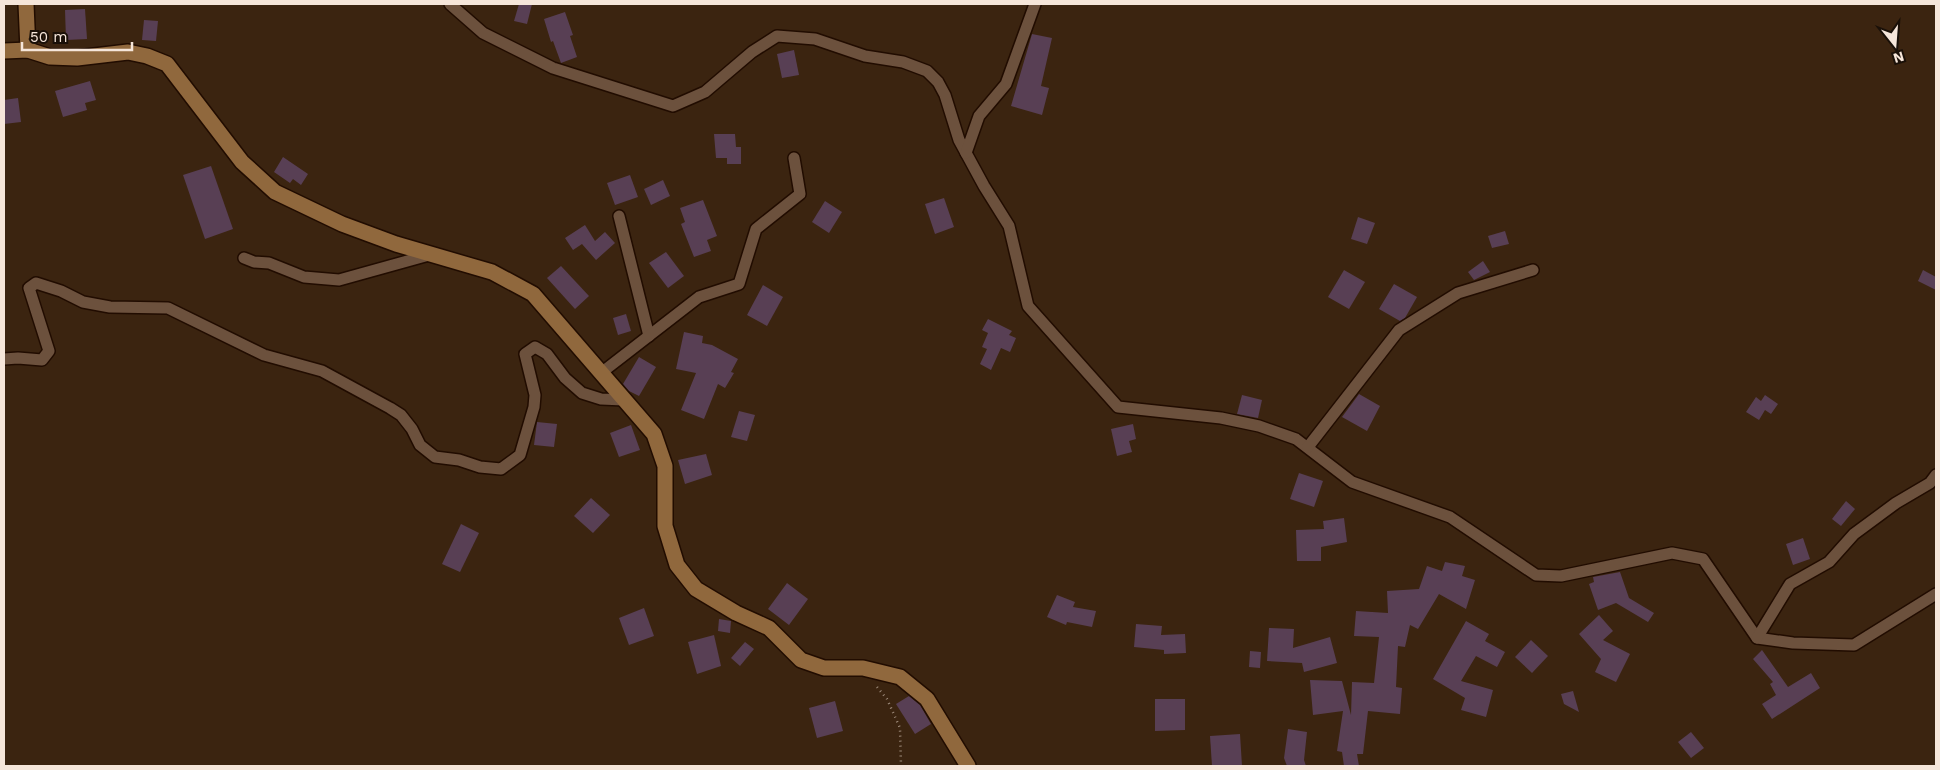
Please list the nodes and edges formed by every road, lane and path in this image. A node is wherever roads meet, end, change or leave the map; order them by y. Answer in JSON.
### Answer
{"nodes":[{"id":1,"x":26,"y":4,"type":"edge"},
{"id":2,"x":450,"y":4,"type":"edge"},
{"id":3,"x":1035,"y":4,"type":"edge"},
{"id":4,"x":28,"y":50,"type":"junction"},
{"id":5,"x":4,"y":51,"type":"edge"},
{"id":6,"x":966,"y":153,"type":"junction"},
{"id":7,"x":794,"y":158,"type":"dead end"},
{"id":8,"x":619,"y":216,"type":"dead end"},
{"id":9,"x":429,"y":255,"type":"junction"},
{"id":10,"x":244,"y":258,"type":"dead end"},
{"id":11,"x":1533,"y":270,"type":"dead end"},
{"id":12,"x":649,"y":336,"type":"junction"},
{"id":13,"x":4,"y":360,"type":"edge"},
{"id":14,"x":601,"y":373,"type":"junction"},
{"id":15,"x":624,"y":400,"type":"junction"},
{"id":16,"x":1308,"y":447,"type":"junction"},
{"id":17,"x":1936,"y":475,"type":"edge"},
{"id":18,"x":1936,"y":594,"type":"edge"},
{"id":19,"x":1757,"y":638,"type":"junction"},
{"id":20,"x":862,"y":668,"type":"junction"},
{"id":21,"x":901,"y":766,"type":"edge"},
{"id":22,"x":968,"y":766,"type":"edge"}],
"edges":[{"from":1,"to":4,"type":"street"},
{"from":2,"to":6,"type":"street"},
{"from":3,"to":6,"type":"street"},
{"from":4,"to":5,"type":"street"},
{"from":4,"to":9,"type":"street"},
{"from":6,"to":16,"type":"street"},
{"from":7,"to":12,"type":"street"},
{"from":8,"to":12,"type":"street"},
{"from":9,"to":10,"type":"street"},
{"from":9,"to":14,"type":"street"},
{"from":11,"to":16,"type":"street"},
{"from":12,"to":14,"type":"street"},
{"from":13,"to":15,"type":"street"},
{"from":14,"to":15,"type":"street"},
{"from":15,"to":20,"type":"street"},
{"from":16,"to":19,"type":"street"},
{"from":17,"to":19,"type":"street"},
{"from":18,"to":19,"type":"street"},
{"from":20,"to":21,"type":"path"},
{"from":20,"to":22,"type":"street"}]}
